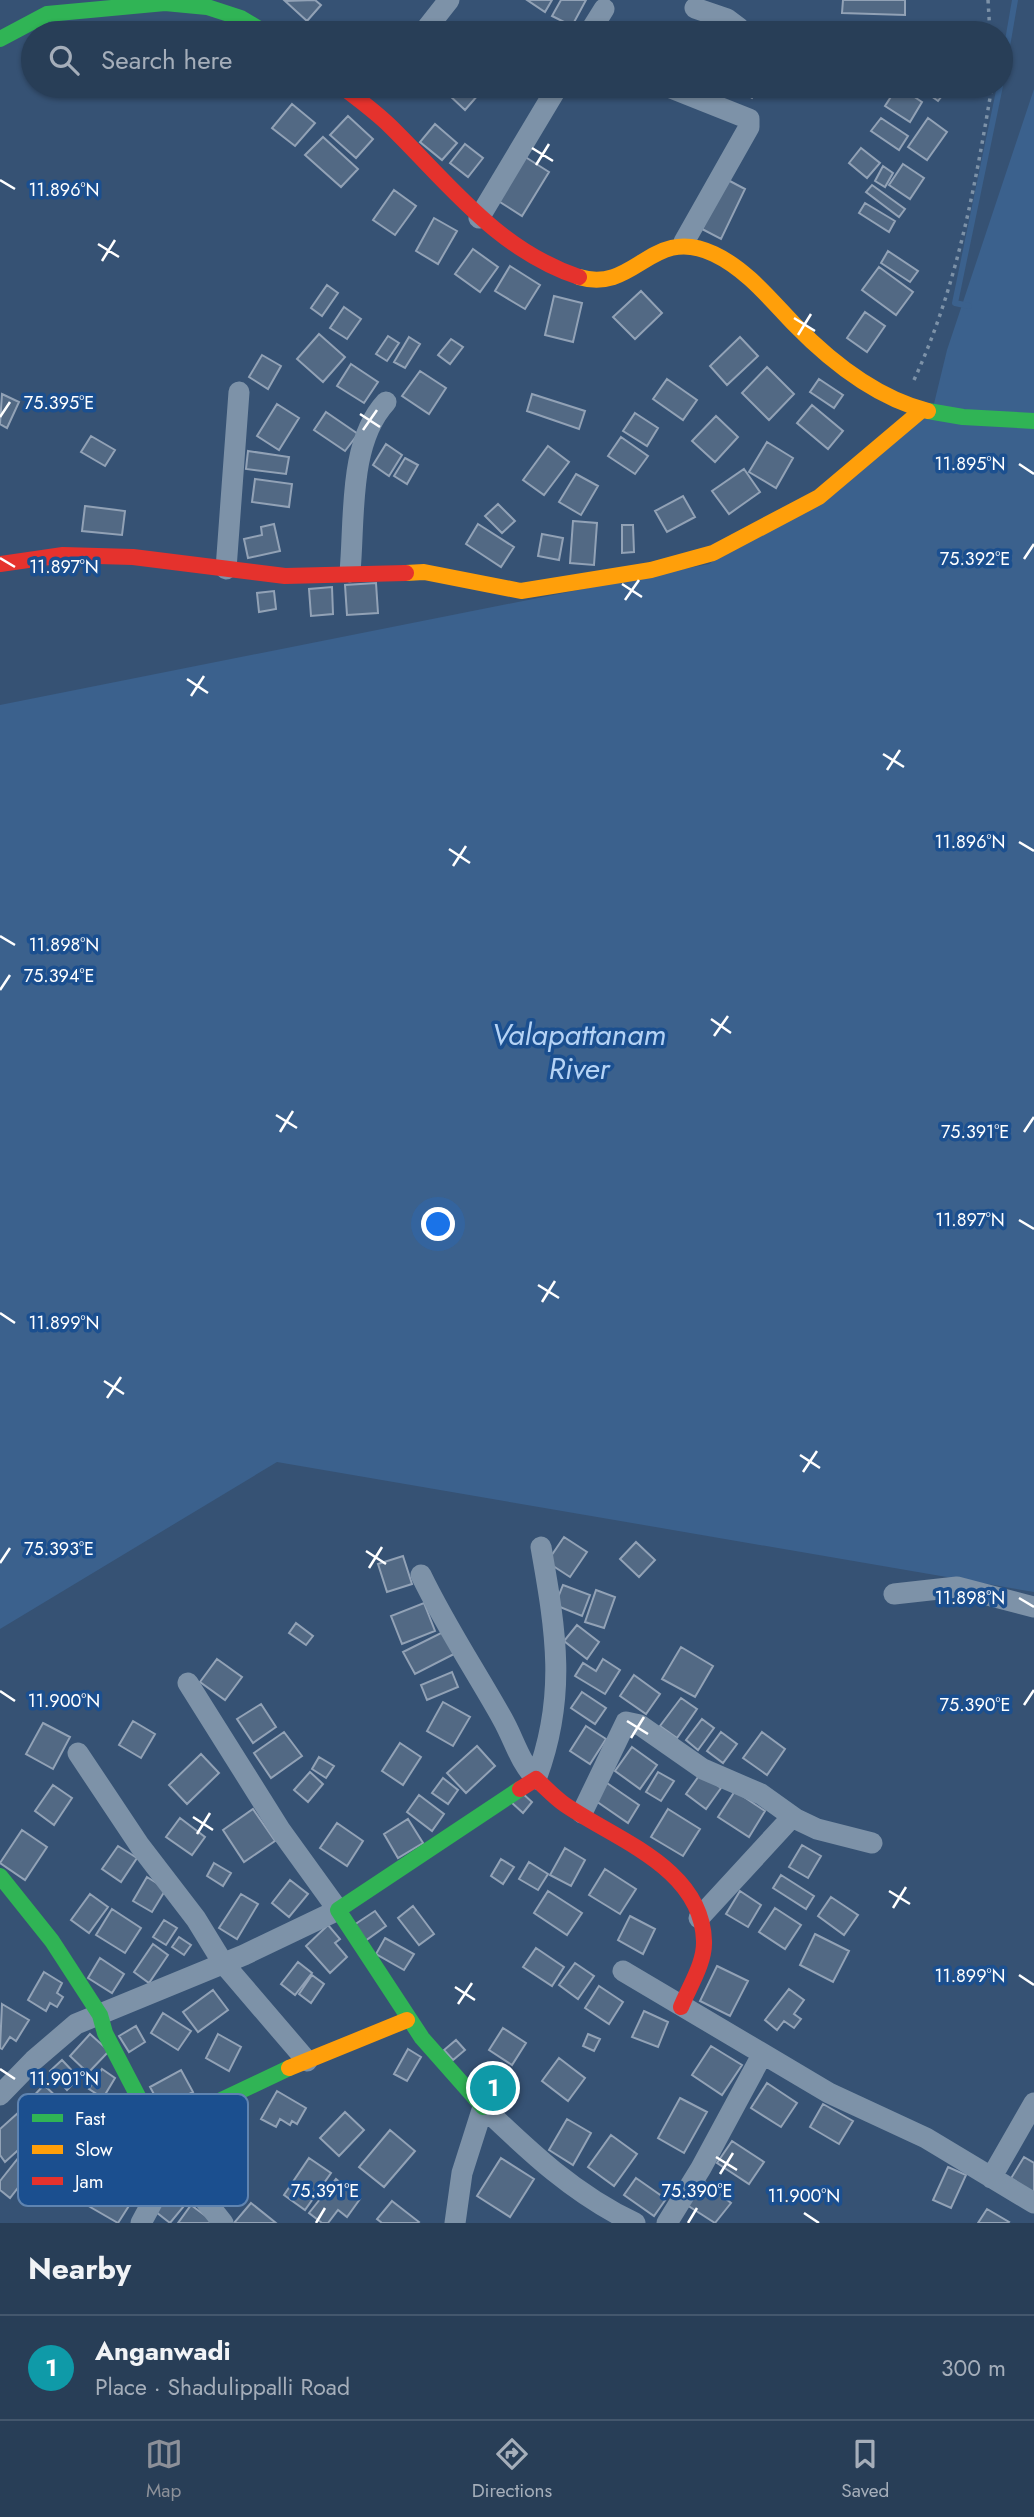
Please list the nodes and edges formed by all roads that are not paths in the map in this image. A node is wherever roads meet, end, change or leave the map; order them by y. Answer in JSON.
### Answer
{"nodes":[{"id":1,"x":449,"y":0,"type":"edge"},
{"id":2,"x":145,"y":2,"type":"edge"},
{"id":3,"x":695,"y":8,"type":"dead end"},
{"id":4,"x":245,"y":9,"type":"edge"},
{"id":5,"x":604,"y":9,"type":"dead end"},
{"id":6,"x":34,"y":21,"type":"edge"},
{"id":7,"x":432,"y":21,"type":"edge"},
{"id":8,"x":596,"y":21,"type":"edge"},
{"id":9,"x":730,"y":21,"type":"edge"},
{"id":10,"x":21,"y":28,"type":"edge"},
{"id":11,"x":0,"y":39,"type":"edge"},
{"id":12,"x":363,"y":98,"type":"edge"},
{"id":13,"x":551,"y":98,"type":"edge"},
{"id":14,"x":721,"y":98,"type":"edge"},
{"id":15,"x":479,"y":218,"type":"junction"},
{"id":16,"x":684,"y":242,"type":"junction"},
{"id":17,"x":239,"y":392,"type":"dead end"},
{"id":18,"x":386,"y":402,"type":"dead end"},
{"id":19,"x":922,"y":410,"type":"junction"},
{"id":20,"x":1034,"y":421,"type":"edge"},
{"id":21,"x":0,"y":564,"type":"edge"},
{"id":22,"x":226,"y":569,"type":"junction"},
{"id":23,"x":350,"y":572,"type":"junction"},
{"id":24,"x":541,"y":1547,"type":"dead end"},
{"id":25,"x":421,"y":1575,"type":"dead end"},
{"id":26,"x":894,"y":1594,"type":"dead end"},
{"id":27,"x":1034,"y":1607,"type":"edge"},
{"id":28,"x":188,"y":1683,"type":"dead end"},
{"id":29,"x":78,"y":1753,"type":"dead end"},
{"id":30,"x":536,"y":1779,"type":"junction"},
{"id":31,"x":582,"y":1813,"type":"junction"},
{"id":32,"x":792,"y":1817,"type":"junction"},
{"id":33,"x":872,"y":1843,"type":"dead end"},
{"id":34,"x":0,"y":1877,"type":"edge"},
{"id":35,"x":338,"y":1910,"type":"junction"},
{"id":36,"x":698,"y":1918,"type":"junction"},
{"id":37,"x":223,"y":1963,"type":"junction"},
{"id":38,"x":623,"y":1971,"type":"dead end"},
{"id":39,"x":681,"y":2007,"type":"junction"},
{"id":40,"x":100,"y":2014,"type":"junction"},
{"id":41,"x":407,"y":2020,"type":"junction"},
{"id":42,"x":762,"y":2055,"type":"junction"},
{"id":43,"x":307,"y":2061,"type":"junction"},
{"id":44,"x":139,"y":2094,"type":"edge"},
{"id":45,"x":236,"y":2094,"type":"edge"},
{"id":46,"x":0,"y":2095,"type":"edge"},
{"id":47,"x":1034,"y":2104,"type":"edge"},
{"id":48,"x":483,"y":2107,"type":"junction"},
{"id":49,"x":991,"y":2178,"type":"junction"},
{"id":50,"x":1034,"y":2203,"type":"edge"},
{"id":51,"x":150,"y":2206,"type":"edge"},
{"id":52,"x":210,"y":2206,"type":"edge"},
{"id":53,"x":141,"y":2223,"type":"edge"},
{"id":54,"x":223,"y":2223,"type":"edge"},
{"id":55,"x":455,"y":2223,"type":"edge"},
{"id":56,"x":635,"y":2223,"type":"edge"},
{"id":57,"x":667,"y":2223,"type":"edge"}],
"edges":[{"from":1,"to":7,"type":"street"},
{"from":2,"to":4,"type":"street"},
{"from":2,"to":6,"type":"street"},
{"from":3,"to":9,"type":"street"},
{"from":5,"to":8,"type":"street"},
{"from":10,"to":11,"type":"street"},
{"from":12,"to":15,"type":"street"},
{"from":13,"to":15,"type":"street"},
{"from":14,"to":16,"type":"street"},
{"from":15,"to":16,"type":"street"},
{"from":16,"to":19,"type":"street"},
{"from":17,"to":22,"type":"street"},
{"from":18,"to":23,"type":"street"},
{"from":19,"to":20,"type":"street"},
{"from":19,"to":23,"type":"street"},
{"from":21,"to":22,"type":"street"},
{"from":22,"to":23,"type":"street"},
{"from":24,"to":30,"type":"street"},
{"from":25,"to":30,"type":"street"},
{"from":26,"to":27,"type":"street"},
{"from":28,"to":35,"type":"street"},
{"from":29,"to":37,"type":"street"},
{"from":30,"to":31,"type":"street"},
{"from":30,"to":35,"type":"street"},
{"from":31,"to":32,"type":"street"},
{"from":31,"to":36,"type":"street"},
{"from":32,"to":33,"type":"street"},
{"from":32,"to":36,"type":"street"},
{"from":34,"to":40,"type":"street"},
{"from":35,"to":37,"type":"street"},
{"from":35,"to":41,"type":"street"},
{"from":36,"to":39,"type":"street"},
{"from":37,"to":40,"type":"street"},
{"from":37,"to":43,"type":"street"},
{"from":38,"to":39,"type":"street"},
{"from":39,"to":42,"type":"street"},
{"from":40,"to":44,"type":"street"},
{"from":40,"to":46,"type":"street"},
{"from":41,"to":43,"type":"street"},
{"from":41,"to":48,"type":"street"},
{"from":42,"to":49,"type":"street"},
{"from":42,"to":57,"type":"street"},
{"from":43,"to":45,"type":"street"},
{"from":47,"to":49,"type":"street"},
{"from":48,"to":55,"type":"street"},
{"from":48,"to":56,"type":"street"},
{"from":49,"to":50,"type":"street"},
{"from":51,"to":53,"type":"street"},
{"from":52,"to":54,"type":"street"}]}
